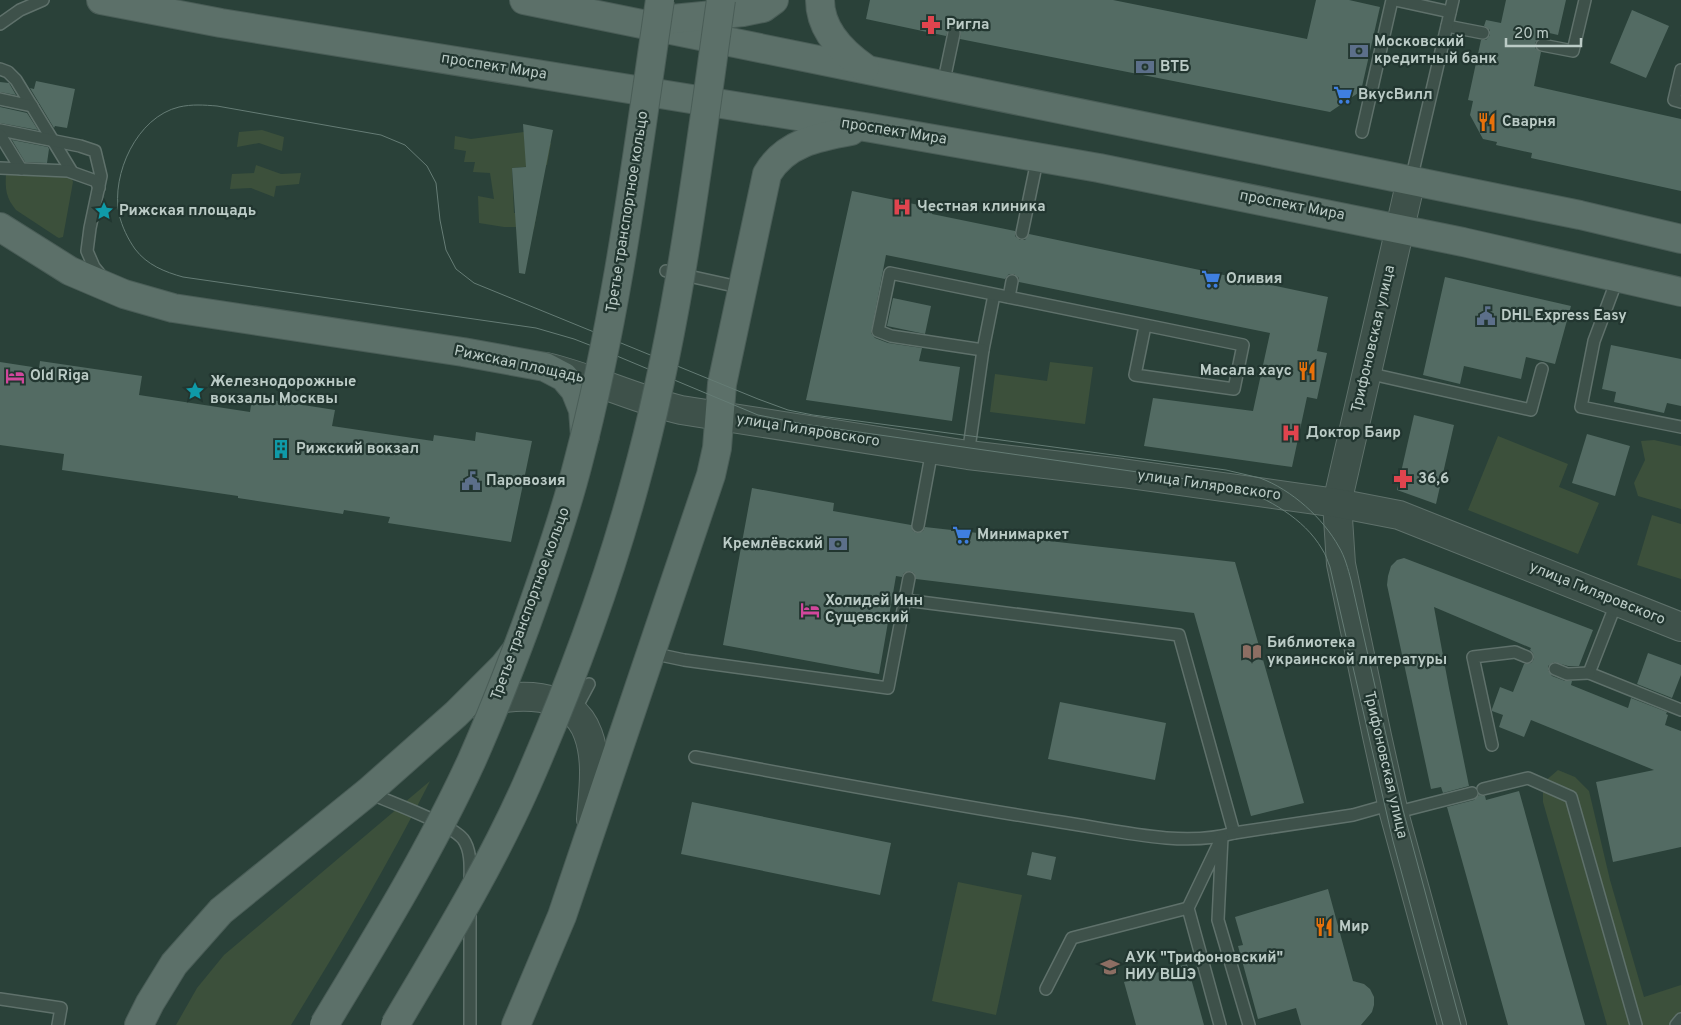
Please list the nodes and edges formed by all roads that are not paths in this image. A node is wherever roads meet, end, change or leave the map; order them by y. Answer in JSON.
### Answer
{"nodes":[{"id":1,"x":44,"y":0,"type":"edge"},
{"id":2,"x":101,"y":0,"type":"edge"},
{"id":3,"x":524,"y":0,"type":"edge"},
{"id":4,"x":660,"y":0,"type":"edge"},
{"id":5,"x":721,"y":0,"type":"edge"},
{"id":6,"x":774,"y":0,"type":"edge"},
{"id":7,"x":820,"y":0,"type":"edge"},
{"id":8,"x":1394,"y":0,"type":"edge"},
{"id":9,"x":1453,"y":0,"type":"edge"},
{"id":10,"x":1586,"y":0,"type":"edge"},
{"id":11,"x":1450,"y":12,"type":"junction"},
{"id":12,"x":634,"y":22,"type":"junction"},
{"id":13,"x":0,"y":24,"type":"edge"},
{"id":14,"x":1447,"y":26,"type":"junction"},
{"id":15,"x":954,"y":33,"type":"dead end"},
{"id":16,"x":1483,"y":33,"type":"dead end"},
{"id":17,"x":1542,"y":45,"type":"dead end"},
{"id":18,"x":0,"y":69,"type":"edge"},
{"id":19,"x":866,"y":69,"type":"junction"},
{"id":20,"x":1681,"y":70,"type":"edge"},
{"id":21,"x":943,"y":84,"type":"junction"},
{"id":22,"x":0,"y":99,"type":"edge"},
{"id":23,"x":1681,"y":102,"type":"edge"},
{"id":24,"x":32,"y":106,"type":"junction"},
{"id":25,"x":871,"y":128,"type":"junction"},
{"id":26,"x":0,"y":130,"type":"edge"},
{"id":27,"x":1362,"y":132,"type":"dead end"},
{"id":28,"x":0,"y":135,"type":"edge"},
{"id":29,"x":54,"y":141,"type":"junction"},
{"id":30,"x":1038,"y":156,"type":"junction"},
{"id":31,"x":0,"y":168,"type":"edge"},
{"id":32,"x":21,"y":169,"type":"junction"},
{"id":33,"x":72,"y":172,"type":"junction"},
{"id":34,"x":1411,"y":180,"type":"junction"},
{"id":35,"x":99,"y":188,"type":"junction"},
{"id":36,"x":0,"y":227,"type":"edge"},
{"id":37,"x":1400,"y":228,"type":"junction"},
{"id":38,"x":1022,"y":233,"type":"dead end"},
{"id":39,"x":1681,"y":239,"type":"edge"},
{"id":40,"x":666,"y":271,"type":"dead end"},
{"id":41,"x":1618,"y":277,"type":"junction"},
{"id":42,"x":1012,"y":280,"type":"dead end"},
{"id":43,"x":743,"y":288,"type":"junction"},
{"id":44,"x":1681,"y":292,"type":"edge"},
{"id":45,"x":124,"y":294,"type":"junction"},
{"id":46,"x":994,"y":294,"type":"junction"},
{"id":47,"x":1009,"y":298,"type":"junction"},
{"id":48,"x":1145,"y":326,"type":"junction"},
{"id":49,"x":983,"y":350,"type":"junction"},
{"id":50,"x":545,"y":367,"type":"junction"},
{"id":51,"x":1542,"y":369,"type":"dead end"},
{"id":52,"x":1367,"y":373,"type":"junction"},
{"id":53,"x":719,"y":417,"type":"junction"},
{"id":54,"x":1681,"y":427,"type":"edge"},
{"id":55,"x":932,"y":450,"type":"junction"},
{"id":56,"x":968,"y":455,"type":"junction"},
{"id":57,"x":1337,"y":503,"type":"junction"},
{"id":58,"x":918,"y":526,"type":"dead end"},
{"id":59,"x":909,"y":578,"type":"dead end"},
{"id":60,"x":905,"y":600,"type":"junction"},
{"id":61,"x":1617,"y":601,"type":"junction"},
{"id":62,"x":1681,"y":627,"type":"edge"},
{"id":63,"x":651,"y":653,"type":"junction"},
{"id":64,"x":1527,"y":657,"type":"dead end"},
{"id":65,"x":1555,"y":669,"type":"dead end"},
{"id":66,"x":1588,"y":673,"type":"junction"},
{"id":67,"x":589,"y":684,"type":"dead end"},
{"id":68,"x":1681,"y":710,"type":"edge"},
{"id":69,"x":574,"y":712,"type":"junction"},
{"id":70,"x":456,"y":714,"type":"junction"},
{"id":71,"x":1492,"y":745,"type":"dead end"},
{"id":72,"x":695,"y":757,"type":"dead end"},
{"id":73,"x":368,"y":792,"type":"junction"},
{"id":74,"x":1393,"y":808,"type":"junction"},
{"id":75,"x":1234,"y":834,"type":"junction"},
{"id":76,"x":1222,"y":837,"type":"junction"},
{"id":77,"x":589,"y":838,"type":"junction"},
{"id":78,"x":1188,"y":908,"type":"junction"},
{"id":79,"x":562,"y":916,"type":"junction"},
{"id":80,"x":1046,"y":989,"type":"dead end"},
{"id":81,"x":0,"y":999,"type":"edge"},
{"id":82,"x":1681,"y":1019,"type":"edge"},
{"id":83,"x":58,"y":1025,"type":"edge"},
{"id":84,"x":139,"y":1025,"type":"edge"},
{"id":85,"x":324,"y":1025,"type":"edge"},
{"id":86,"x":395,"y":1025,"type":"edge"},
{"id":87,"x":470,"y":1025,"type":"edge"},
{"id":88,"x":516,"y":1025,"type":"edge"},
{"id":89,"x":527,"y":1025,"type":"edge"},
{"id":90,"x":1220,"y":1025,"type":"edge"},
{"id":91,"x":1249,"y":1025,"type":"edge"},
{"id":92,"x":1452,"y":1025,"type":"edge"},
{"id":93,"x":1636,"y":1025,"type":"edge"},
{"id":94,"x":1676,"y":1025,"type":"edge"}],
"edges":[{"from":1,"to":13,"type":"lane"},
{"from":2,"to":25,"type":"main road","name":"проспект Мира"},
{"from":3,"to":12,"type":"main road"},
{"from":4,"to":85,"type":"main road","name":"Третье транспортное кольцо","bridge":true},
{"from":5,"to":86,"type":"main road","bridge":true},
{"from":6,"to":12,"type":"main road"},
{"from":7,"to":19,"type":"main road"},
{"from":8,"to":11,"type":"lane"},
{"from":8,"to":27,"type":"lane"},
{"from":9,"to":11,"type":"lane"},
{"from":10,"to":17,"type":"lane"},
{"from":11,"to":14,"type":"lane"},
{"from":12,"to":19,"type":"main road"},
{"from":14,"to":16,"type":"lane"},
{"from":14,"to":34,"type":"lane"},
{"from":15,"to":21,"type":"lane"},
{"from":18,"to":24,"type":"lane"},
{"from":19,"to":21,"type":"main road"},
{"from":20,"to":23,"type":"lane"},
{"from":21,"to":34,"type":"main road"},
{"from":22,"to":24,"type":"lane"},
{"from":24,"to":29,"type":"lane"},
{"from":25,"to":30,"type":"main road","name":"проспект Мира"},
{"from":25,"to":43,"type":"main road"},
{"from":26,"to":29,"type":"lane"},
{"from":28,"to":32,"type":"lane"},
{"from":29,"to":33,"type":"lane"},
{"from":29,"to":35,"type":"lane"},
{"from":30,"to":37,"type":"main road","name":"проспект Мира"},
{"from":30,"to":38,"type":"lane"},
{"from":31,"to":32,"type":"lane"},
{"from":32,"to":33,"type":"lane"},
{"from":33,"to":35,"type":"lane"},
{"from":34,"to":37,"type":"street","name":"Трифоновская улица"},
{"from":34,"to":39,"type":"main road"},
{"from":35,"to":45,"type":"lane"},
{"from":36,"to":45,"type":"main road","name":"Рижская площадь"},
{"from":37,"to":41,"type":"main road","name":"проспект Мира"},
{"from":37,"to":52,"type":"street","name":"Трифоновская улица"},
{"from":40,"to":43,"type":"lane"},
{"from":41,"to":44,"type":"main road","name":"проспект Мира"},
{"from":41,"to":54,"type":"lane"},
{"from":42,"to":47,"type":"lane"},
{"from":43,"to":53,"type":"main road"},
{"from":45,"to":50,"type":"main road","name":"Рижская площадь"},
{"from":46,"to":47,"type":"lane"},
{"from":46,"to":49,"type":"lane"},
{"from":46,"to":49,"type":"lane"},
{"from":47,"to":48,"type":"lane"},
{"from":48,"to":48,"type":"lane"},
{"from":49,"to":56,"type":"lane"},
{"from":50,"to":53,"type":"street","name":"Рижская площадь"},
{"from":50,"to":70,"type":"main road"},
{"from":51,"to":52,"type":"lane"},
{"from":52,"to":57,"type":"street","name":"Трифоновская улица"},
{"from":53,"to":55,"type":"street","name":"улица Гиляровского"},
{"from":53,"to":63,"type":"main road"},
{"from":55,"to":56,"type":"street","name":"улица Гиляровского"},
{"from":55,"to":58,"type":"lane"},
{"from":56,"to":57,"type":"street","name":"улица Гиляровского"},
{"from":57,"to":61,"type":"street","name":"улица Гиляровского"},
{"from":57,"to":74,"type":"street","name":"Трифоновская улица"},
{"from":59,"to":60,"type":"lane"},
{"from":60,"to":63,"type":"lane"},
{"from":60,"to":75,"type":"lane"},
{"from":61,"to":62,"type":"street","name":"улица Гиляровского"},
{"from":61,"to":66,"type":"lane"},
{"from":63,"to":77,"type":"main road"},
{"from":64,"to":71,"type":"lane"},
{"from":65,"to":66,"type":"lane"},
{"from":66,"to":68,"type":"lane"},
{"from":67,"to":69,"type":"lane"},
{"from":69,"to":70,"type":"street"},
{"from":69,"to":77,"type":"street"},
{"from":70,"to":73,"type":"main road"},
{"from":72,"to":76,"type":"lane"},
{"from":73,"to":84,"type":"main road"},
{"from":73,"to":87,"type":"lane"},
{"from":74,"to":75,"type":"lane"},
{"from":74,"to":92,"type":"street","name":"Трифоновская улица"},
{"from":74,"to":93,"type":"lane"},
{"from":75,"to":76,"type":"lane"},
{"from":76,"to":78,"type":"lane"},
{"from":76,"to":91,"type":"lane"},
{"from":77,"to":79,"type":"main road"},
{"from":78,"to":80,"type":"lane"},
{"from":78,"to":90,"type":"lane"},
{"from":79,"to":88,"type":"main road"},
{"from":79,"to":89,"type":"street"},
{"from":81,"to":83,"type":"lane"},
{"from":82,"to":94,"type":"lane"}]}
